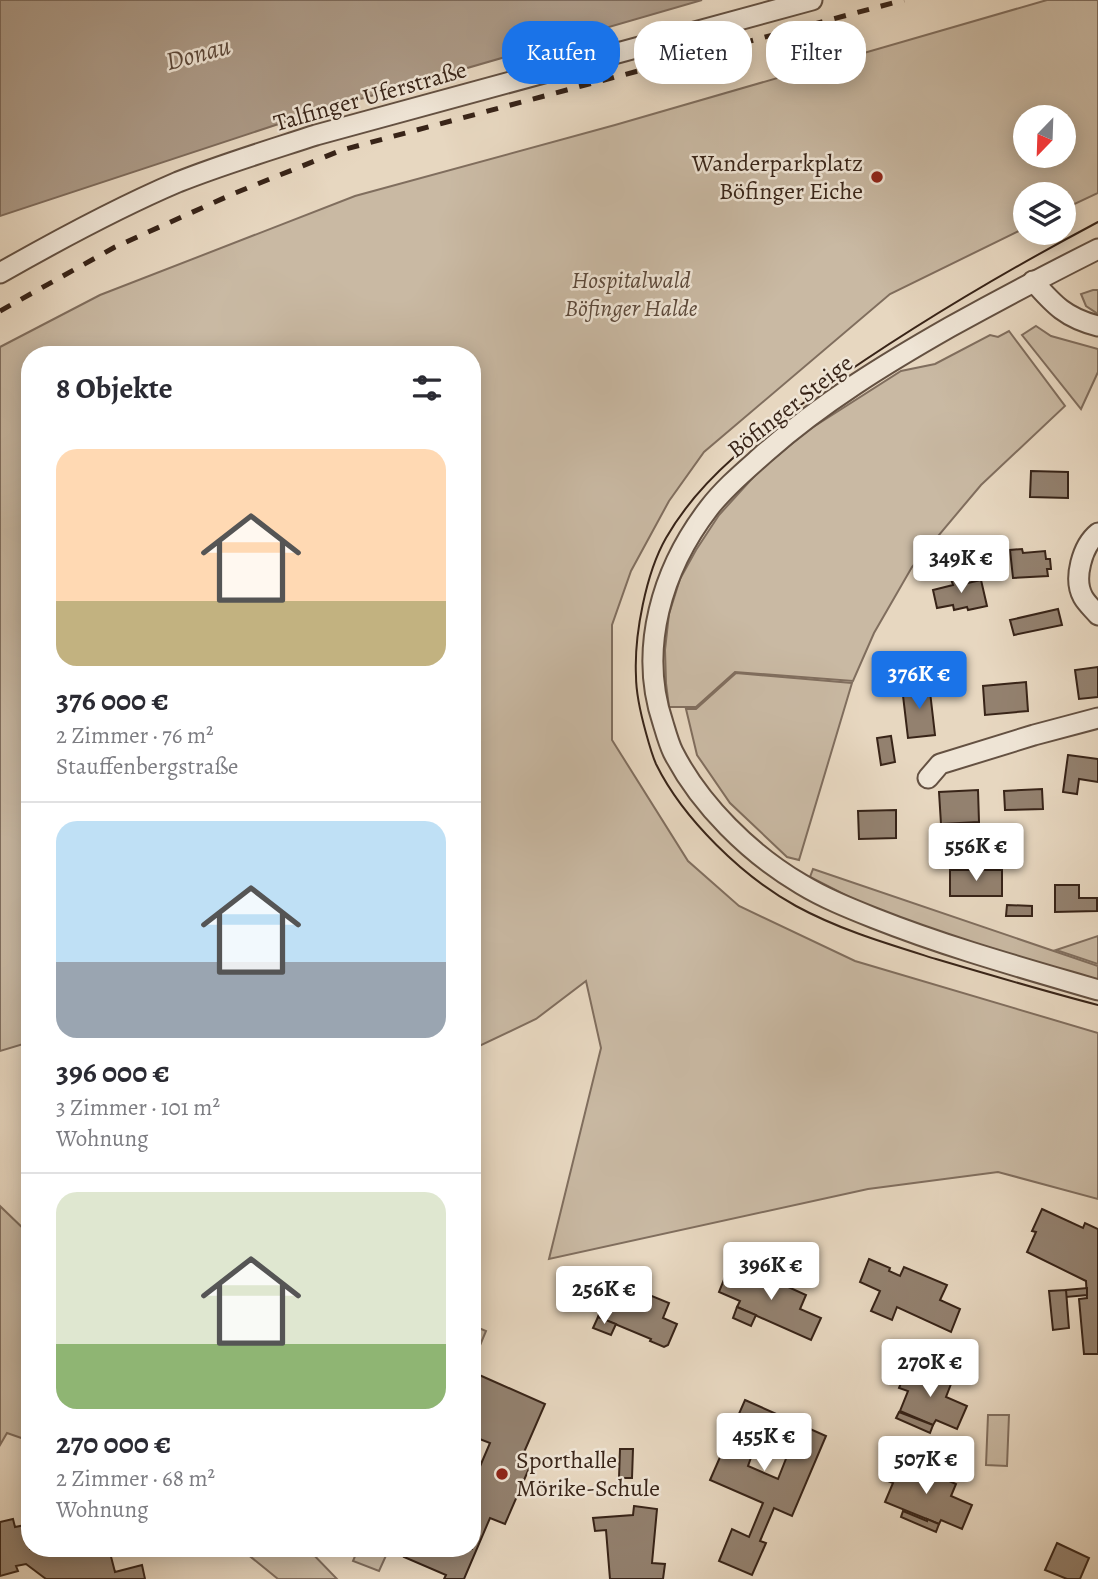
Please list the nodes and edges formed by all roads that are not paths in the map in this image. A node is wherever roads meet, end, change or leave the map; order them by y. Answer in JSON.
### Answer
{"nodes":[{"id":1,"x":812,"y":0,"type":"edge"},
{"id":2,"x":1098,"y":249,"type":"edge"},
{"id":3,"x":0,"y":273,"type":"edge"},
{"id":4,"x":1033,"y":281,"type":"junction"},
{"id":5,"x":1098,"y":327,"type":"edge"},
{"id":6,"x":1098,"y":533,"type":"edge"},
{"id":7,"x":1098,"y":615,"type":"edge"},
{"id":8,"x":1098,"y":718,"type":"edge"},
{"id":9,"x":928,"y":778,"type":"dead end"},
{"id":10,"x":1098,"y":990,"type":"edge"}],
"edges":[{"from":1,"to":3,"type":"street","name":"Talfinger Uferstraße"},
{"from":2,"to":4,"type":"street","name":"Böfinger Steige"},
{"from":4,"to":5,"type":"street"},
{"from":4,"to":10,"type":"street","name":"Böfinger Steige"},
{"from":6,"to":7,"type":"street"},
{"from":8,"to":9,"type":"street"}]}
